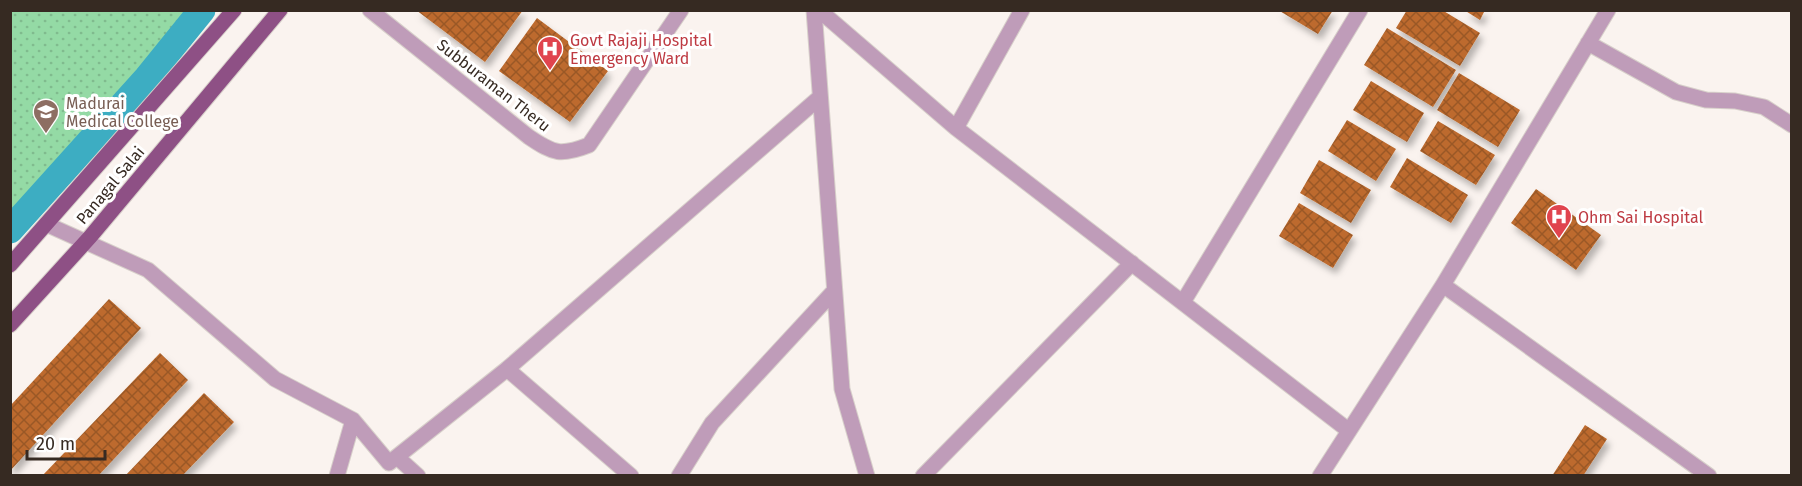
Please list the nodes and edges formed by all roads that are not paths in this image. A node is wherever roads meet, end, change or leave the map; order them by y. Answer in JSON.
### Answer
{"nodes":[{"id":1,"x":234,"y":10,"type":"edge"},
{"id":2,"x":280,"y":10,"type":"edge"},
{"id":3,"x":370,"y":10,"type":"edge"},
{"id":4,"x":681,"y":10,"type":"edge"},
{"id":5,"x":814,"y":10,"type":"edge"},
{"id":6,"x":819,"y":10,"type":"edge"},
{"id":7,"x":1022,"y":10,"type":"edge"},
{"id":8,"x":1360,"y":10,"type":"edge"},
{"id":9,"x":1608,"y":10,"type":"edge"},
{"id":10,"x":1588,"y":43,"type":"junction"},
{"id":11,"x":819,"y":98,"type":"junction"},
{"id":12,"x":1791,"y":125,"type":"edge"},
{"id":13,"x":956,"y":128,"type":"junction"},
{"id":14,"x":46,"y":224,"type":"junction"},
{"id":15,"x":86,"y":241,"type":"junction"},
{"id":16,"x":1132,"y":263,"type":"junction"},
{"id":17,"x":10,"y":266,"type":"edge"},
{"id":18,"x":1443,"y":285,"type":"junction"},
{"id":19,"x":834,"y":291,"type":"junction"},
{"id":20,"x":1183,"y":302,"type":"junction"},
{"id":21,"x":10,"y":325,"type":"edge"},
{"id":22,"x":507,"y":369,"type":"junction"},
{"id":23,"x":354,"y":420,"type":"junction"},
{"id":24,"x":1348,"y":430,"type":"junction"},
{"id":25,"x":397,"y":456,"type":"junction"},
{"id":26,"x":337,"y":476,"type":"edge"},
{"id":27,"x":418,"y":476,"type":"edge"},
{"id":28,"x":631,"y":476,"type":"edge"},
{"id":29,"x":679,"y":476,"type":"edge"},
{"id":30,"x":867,"y":476,"type":"edge"},
{"id":31,"x":923,"y":476,"type":"edge"},
{"id":32,"x":1320,"y":476,"type":"edge"},
{"id":33,"x":1709,"y":476,"type":"edge"}],
"edges":[{"from":1,"to":14,"type":"main road","name":"Panagal Salai"},
{"from":2,"to":15,"type":"main road","name":"Panagal Salai"},
{"from":3,"to":4,"type":"street","name":"Subburaman Theru"},
{"from":5,"to":11,"type":"street"},
{"from":6,"to":13,"type":"street"},
{"from":7,"to":13,"type":"street"},
{"from":8,"to":20,"type":"street"},
{"from":9,"to":10,"type":"street"},
{"from":10,"to":12,"type":"street"},
{"from":10,"to":18,"type":"street"},
{"from":11,"to":19,"type":"street"},
{"from":11,"to":22,"type":"street"},
{"from":13,"to":16,"type":"street"},
{"from":14,"to":15,"type":"street"},
{"from":14,"to":17,"type":"main road","name":"Panagal Salai"},
{"from":15,"to":21,"type":"main road","name":"Panagal Salai"},
{"from":15,"to":23,"type":"street"},
{"from":16,"to":20,"type":"street"},
{"from":16,"to":31,"type":"street"},
{"from":18,"to":24,"type":"street"},
{"from":18,"to":33,"type":"street"},
{"from":19,"to":29,"type":"street"},
{"from":19,"to":30,"type":"street"},
{"from":20,"to":24,"type":"street"},
{"from":22,"to":25,"type":"street"},
{"from":22,"to":28,"type":"street"},
{"from":23,"to":25,"type":"street"},
{"from":23,"to":26,"type":"street"},
{"from":24,"to":32,"type":"street"},
{"from":25,"to":27,"type":"street"}]}
